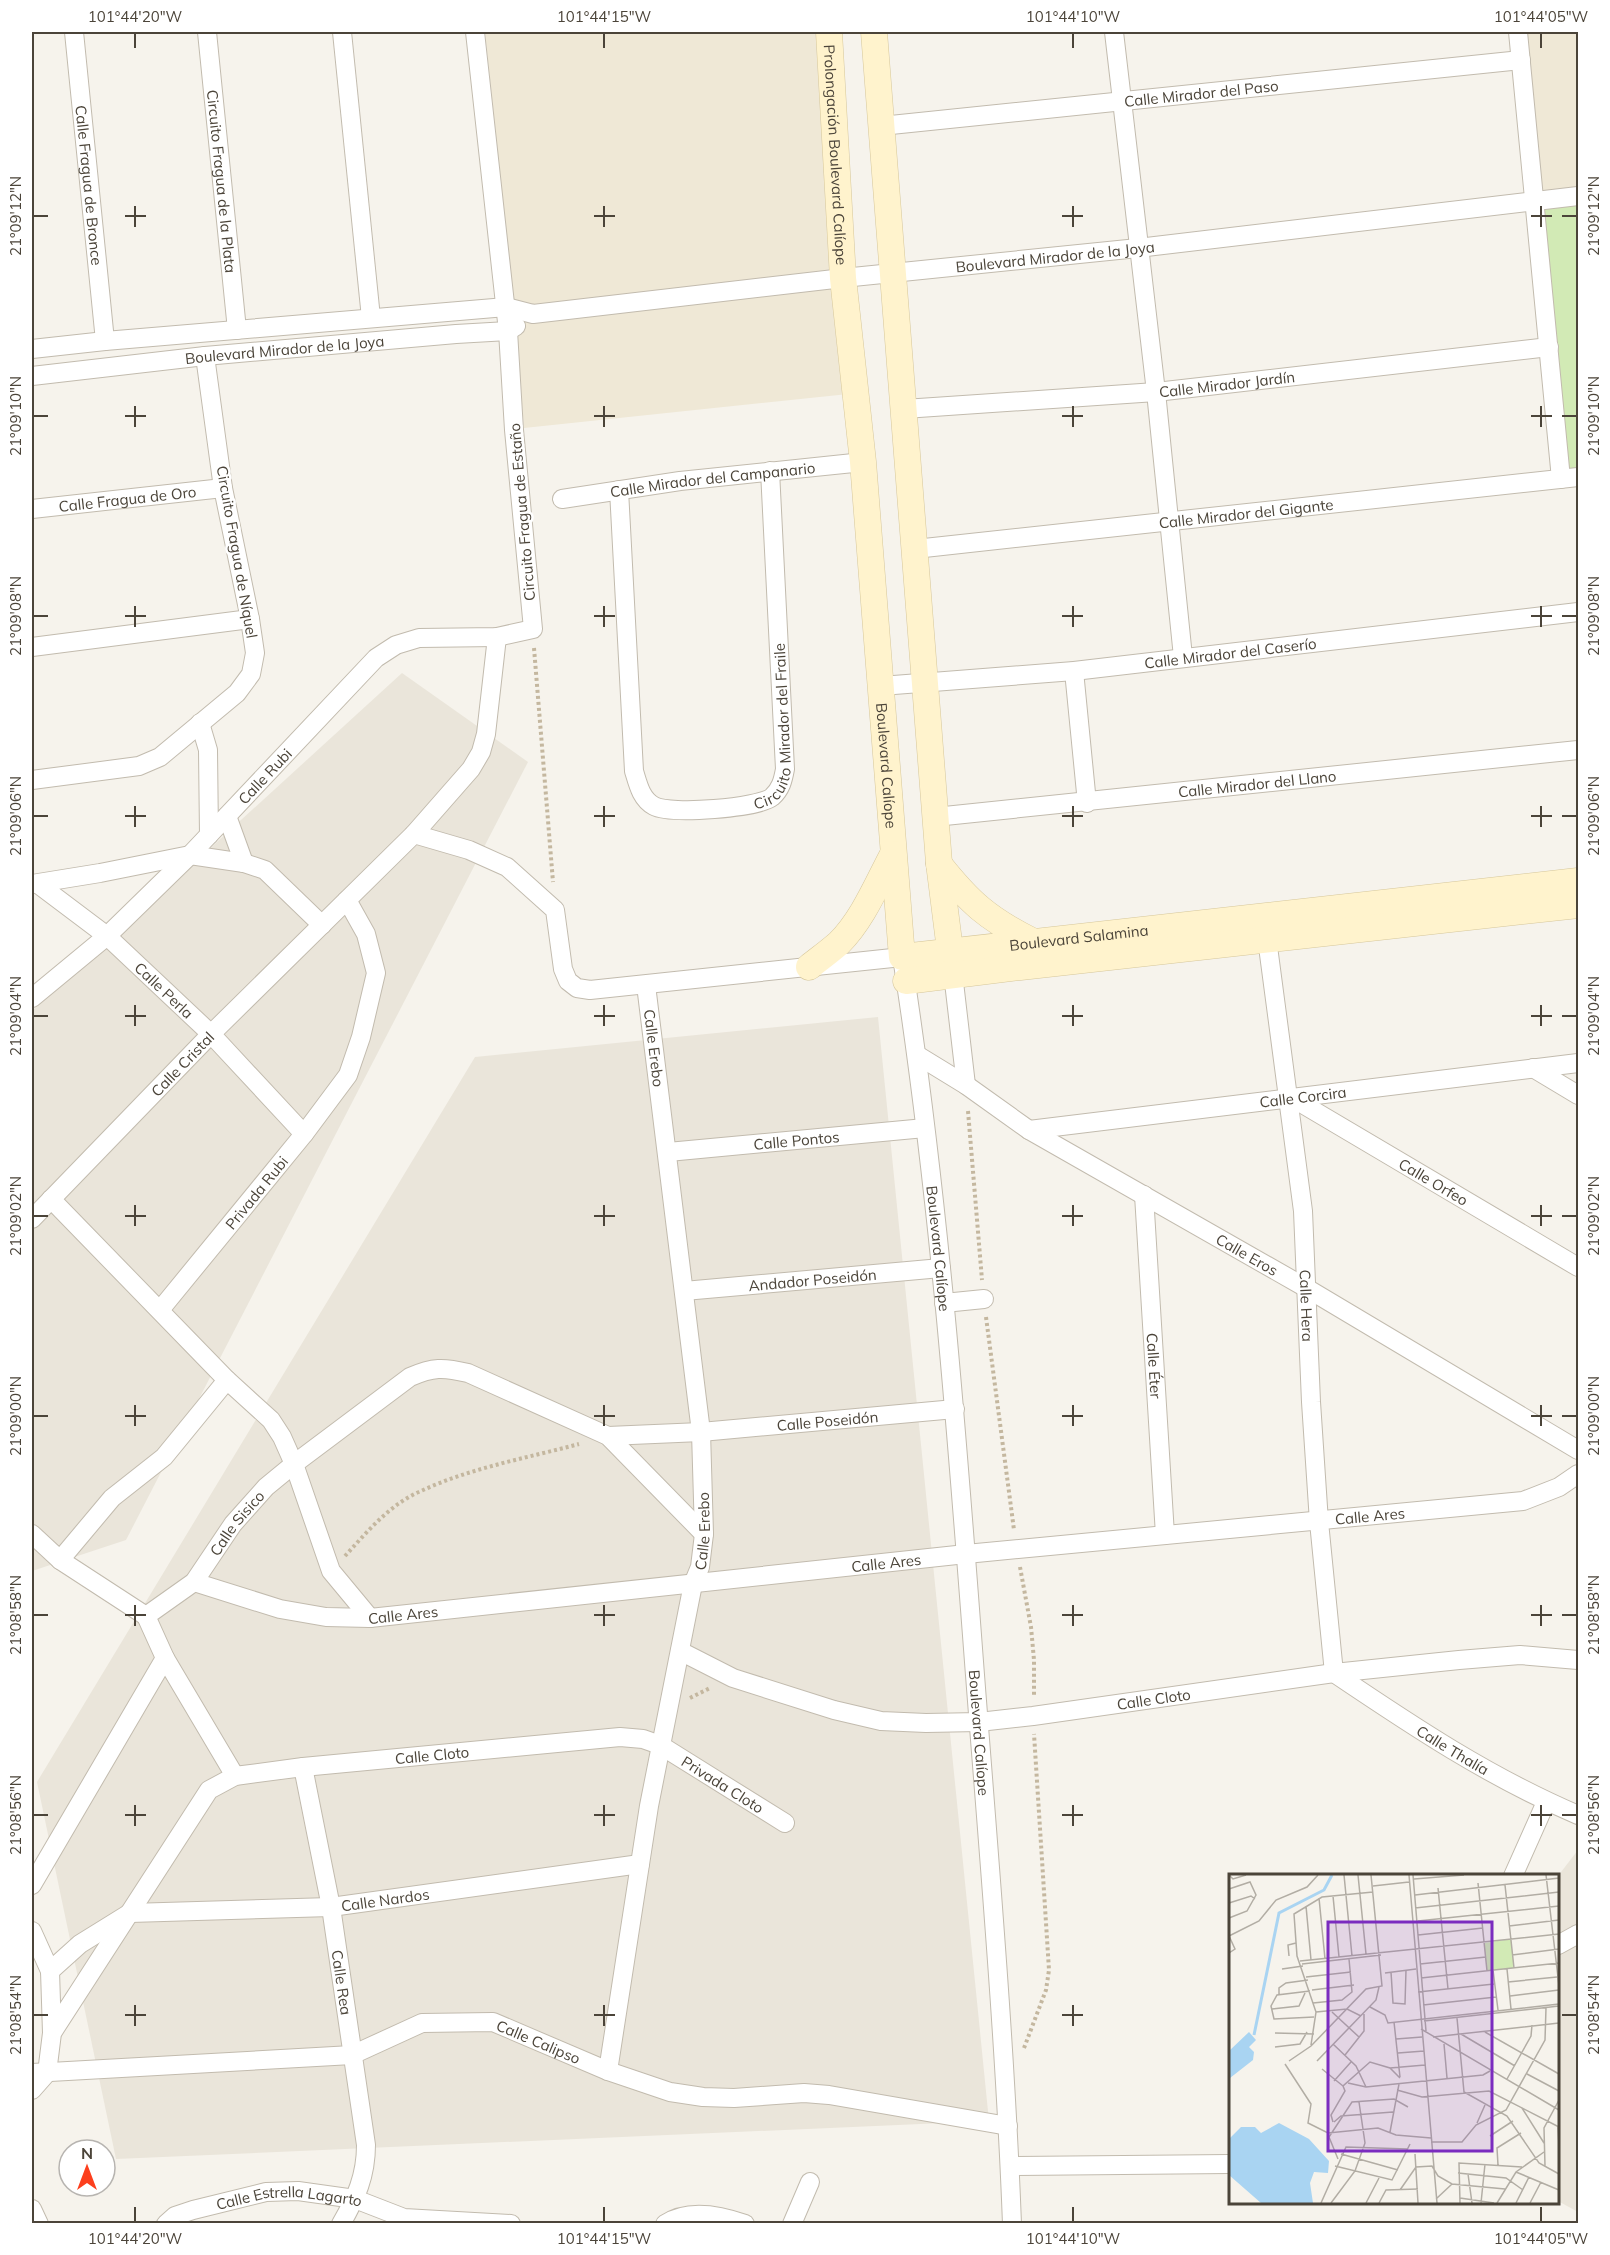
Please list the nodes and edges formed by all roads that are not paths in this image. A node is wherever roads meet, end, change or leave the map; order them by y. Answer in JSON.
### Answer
{"nodes":[{"id":1,"x":74,"y":32,"type":"edge"},
{"id":2,"x":207,"y":32,"type":"edge"},
{"id":3,"x":342,"y":32,"type":"edge"},
{"id":4,"x":475,"y":32,"type":"edge"},
{"id":5,"x":829,"y":32,"type":"edge"},
{"id":6,"x":874,"y":32,"type":"edge"},
{"id":7,"x":1114,"y":32,"type":"edge"},
{"id":8,"x":1518,"y":32,"type":"edge"},
{"id":9,"x":1521,"y":60,"type":"junction"},
{"id":10,"x":1122,"y":103,"type":"junction"},
{"id":11,"x":881,"y":126,"type":"junction"},
{"id":12,"x":1578,"y":196,"type":"edge"},
{"id":13,"x":1534,"y":201,"type":"junction"},
{"id":14,"x":1138,"y":248,"type":"junction"},
{"id":15,"x":894,"y":273,"type":"junction"},
{"id":16,"x":843,"y":278,"type":"junction"},
{"id":17,"x":506,"y":307,"type":"junction"},
{"id":18,"x":532,"y":314,"type":"junction"},
{"id":19,"x":370,"y":318,"type":"junction"},
{"id":20,"x":237,"y":330,"type":"junction"},
{"id":21,"x":508,"y":331,"type":"junction"},
{"id":22,"x":105,"y":341,"type":"junction"},
{"id":23,"x":1549,"y":347,"type":"junction"},
{"id":24,"x":32,"y":349,"type":"edge"},
{"id":25,"x":205,"y":356,"type":"junction"},
{"id":26,"x":32,"y":376,"type":"edge"},
{"id":27,"x":1156,"y":392,"type":"junction"},
{"id":28,"x":904,"y":409,"type":"junction"},
{"id":29,"x":863,"y":462,"type":"junction"},
{"id":30,"x":770,"y":471,"type":"junction"},
{"id":31,"x":1570,"y":478,"type":"edge"},
{"id":32,"x":223,"y":488,"type":"junction"},
{"id":33,"x":619,"y":490,"type":"junction"},
{"id":34,"x":562,"y":499,"type":"dead end"},
{"id":35,"x":32,"y":509,"type":"edge"},
{"id":36,"x":1168,"y":522,"type":"junction"},
{"id":37,"x":915,"y":549,"type":"junction"},
{"id":38,"x":1578,"y":612,"type":"edge"},
{"id":39,"x":250,"y":619,"type":"junction"},
{"id":40,"x":532,"y":629,"type":"joint"},
{"id":41,"x":497,"y":637,"type":"junction"},
{"id":42,"x":32,"y":647,"type":"edge"},
{"id":43,"x":1183,"y":657,"type":"junction"},
{"id":44,"x":1074,"y":671,"type":"junction"},
{"id":45,"x":925,"y":683,"type":"junction"},
{"id":46,"x":881,"y":686,"type":"junction"},
{"id":47,"x":200,"y":723,"type":"junction"},
{"id":48,"x":1578,"y":750,"type":"edge"},
{"id":49,"x":32,"y":780,"type":"edge"},
{"id":50,"x":1087,"y":802,"type":"junction"},
{"id":51,"x":227,"y":816,"type":"junction"},
{"id":52,"x":935,"y":817,"type":"junction"},
{"id":53,"x":414,"y":834,"type":"junction"},
{"id":54,"x":209,"y":835,"type":"junction"},
{"id":55,"x":893,"y":854,"type":"junction"},
{"id":56,"x":190,"y":855,"type":"junction"},
{"id":57,"x":244,"y":863,"type":"junction"},
{"id":58,"x":939,"y":863,"type":"junction"},
{"id":59,"x":1578,"y":881,"type":"edge"},
{"id":60,"x":35,"y":884,"type":"edge"},
{"id":61,"x":347,"y":900,"type":"junction"},
{"id":62,"x":1578,"y":905,"type":"edge"},
{"id":63,"x":322,"y":925,"type":"junction"},
{"id":64,"x":107,"y":936,"type":"junction"},
{"id":65,"x":1267,"y":939,"type":"junction"},
{"id":66,"x":1032,"y":941,"type":"junction"},
{"id":67,"x":951,"y":962,"type":"junction"},
{"id":68,"x":809,"y":967,"type":"junction"},
{"id":69,"x":904,"y":969,"type":"junction"},
{"id":70,"x":646,"y":985,"type":"junction"},
{"id":71,"x":32,"y":998,"type":"edge"},
{"id":72,"x":211,"y":1034,"type":"junction"},
{"id":73,"x":917,"y":1055,"type":"junction"},
{"id":74,"x":1578,"y":1063,"type":"edge"},
{"id":75,"x":1533,"y":1068,"type":"junction"},
{"id":76,"x":966,"y":1085,"type":"junction"},
{"id":77,"x":1578,"y":1095,"type":"edge"},
{"id":78,"x":1289,"y":1096,"type":"junction"},
{"id":79,"x":925,"y":1128,"type":"junction"},
{"id":80,"x":1029,"y":1130,"type":"junction"},
{"id":81,"x":304,"y":1134,"type":"junction"},
{"id":82,"x":668,"y":1152,"type":"junction"},
{"id":83,"x":1144,"y":1195,"type":"junction"},
{"id":84,"x":51,"y":1199,"type":"junction"},
{"id":85,"x":32,"y":1218,"type":"edge"},
{"id":86,"x":1578,"y":1267,"type":"edge"},
{"id":87,"x":942,"y":1268,"type":"junction"},
{"id":88,"x":1308,"y":1289,"type":"junction"},
{"id":89,"x":684,"y":1291,"type":"junction"},
{"id":90,"x":984,"y":1299,"type":"road end"},
{"id":91,"x":944,"y":1303,"type":"junction"},
{"id":92,"x":160,"y":1310,"type":"junction"},
{"id":93,"x":227,"y":1380,"type":"junction"},
{"id":94,"x":955,"y":1409,"type":"junction"},
{"id":95,"x":701,"y":1432,"type":"junction"},
{"id":96,"x":608,"y":1436,"type":"junction"},
{"id":97,"x":1578,"y":1450,"type":"edge"},
{"id":98,"x":294,"y":1464,"type":"junction"},
{"id":99,"x":1578,"y":1474,"type":"edge"},
{"id":100,"x":1319,"y":1522,"type":"junction"},
{"id":101,"x":32,"y":1534,"type":"edge"},
{"id":102,"x":704,"y":1534,"type":"junction"},
{"id":103,"x":1165,"y":1535,"type":"junction"},
{"id":104,"x":966,"y":1554,"type":"junction"},
{"id":105,"x":60,"y":1560,"type":"junction"},
{"id":106,"x":194,"y":1582,"type":"junction"},
{"id":107,"x":693,"y":1584,"type":"junction"},
{"id":108,"x":146,"y":1616,"type":"junction"},
{"id":109,"x":369,"y":1618,"type":"junction"},
{"id":110,"x":680,"y":1651,"type":"junction"},
{"id":111,"x":165,"y":1658,"type":"junction"},
{"id":112,"x":1578,"y":1660,"type":"edge"},
{"id":113,"x":1334,"y":1673,"type":"junction"},
{"id":114,"x":979,"y":1722,"type":"junction"},
{"id":115,"x":660,"y":1745,"type":"junction"},
{"id":116,"x":303,"y":1767,"type":"junction"},
{"id":117,"x":235,"y":1776,"type":"junction"},
{"id":118,"x":1546,"y":1802,"type":"junction"},
{"id":119,"x":1578,"y":1815,"type":"edge"},
{"id":120,"x":785,"y":1823,"type":"dead end"},
{"id":121,"x":640,"y":1864,"type":"junction"},
{"id":122,"x":1513,"y":1874,"type":"edge"},
{"id":123,"x":32,"y":1885,"type":"edge"},
{"id":124,"x":331,"y":1907,"type":"junction"},
{"id":125,"x":130,"y":1913,"type":"junction"},
{"id":126,"x":32,"y":1931,"type":"edge"},
{"id":127,"x":1578,"y":1934,"type":"edge"},
{"id":128,"x":1559,"y":1944,"type":"edge"},
{"id":129,"x":50,"y":1971,"type":"junction"},
{"id":130,"x":52,"y":2033,"type":"junction"},
{"id":131,"x":352,"y":2055,"type":"junction"},
{"id":132,"x":608,"y":2071,"type":"junction"},
{"id":133,"x":39,"y":2073,"type":"edge"},
{"id":134,"x":32,"y":2090,"type":"edge"},
{"id":135,"x":1008,"y":2126,"type":"junction"},
{"id":136,"x":1229,"y":2164,"type":"edge"},
{"id":137,"x":1010,"y":2166,"type":"junction"},
{"id":138,"x":810,"y":2182,"type":"dead end"},
{"id":139,"x":355,"y":2199,"type":"junction"},
{"id":140,"x":32,"y":2209,"type":"edge"},
{"id":141,"x":171,"y":2220,"type":"edge"},
{"id":142,"x":408,"y":2221,"type":"edge"},
{"id":143,"x":39,"y":2223,"type":"edge"},
{"id":144,"x":340,"y":2223,"type":"edge"},
{"id":145,"x":508,"y":2223,"type":"edge"},
{"id":146,"x":665,"y":2223,"type":"edge"},
{"id":147,"x":745,"y":2223,"type":"edge"},
{"id":148,"x":792,"y":2223,"type":"edge"},
{"id":149,"x":1012,"y":2223,"type":"edge"}],
"edges":[{"from":1,"to":22,"type":"street","name":"Calle Fragua de Bronce"},
{"from":2,"to":20,"type":"street","name":"Circuito Fragua de la Plata"},
{"from":3,"to":19,"type":"street"},
{"from":4,"to":17,"type":"street","name":"Circuito Fragua de Estaño"},
{"from":5,"to":16,"type":"street","name":"Prolongación Boulevard Calíope"},
{"from":6,"to":11,"type":"street"},
{"from":7,"to":10,"type":"street"},
{"from":8,"to":9,"type":"street"},
{"from":9,"to":10,"type":"street","name":"Calle Mirador del Paso"},
{"from":9,"to":13,"type":"street"},
{"from":10,"to":11,"type":"street","name":"Calle Mirador del Paso"},
{"from":10,"to":14,"type":"street"},
{"from":11,"to":15,"type":"street"},
{"from":12,"to":13,"type":"street","name":"Boulevard Mirador de la Joya"},
{"from":13,"to":14,"type":"street","name":"Boulevard Mirador de la Joya"},
{"from":13,"to":23,"type":"street"},
{"from":14,"to":15,"type":"street","name":"Boulevard Mirador de la Joya"},
{"from":14,"to":27,"type":"street"},
{"from":15,"to":16,"type":"street","name":"Boulevard Mirador de la Joya"},
{"from":15,"to":28,"type":"street"},
{"from":16,"to":18,"type":"street","name":"Boulevard Mirador de la Joya"},
{"from":16,"to":29,"type":"street","name":"Boulevard Calíope"},
{"from":17,"to":18,"type":"street","name":"Boulevard Mirador de la Joya"},
{"from":17,"to":19,"type":"street","name":"Boulevard Mirador de la Joya"},
{"from":17,"to":21,"type":"street","name":"Circuito Fragua de Estaño"},
{"from":18,"to":21,"type":"street","name":"Boulevard Mirador de la Joya"},
{"from":19,"to":20,"type":"street","name":"Boulevard Mirador de la Joya"},
{"from":20,"to":22,"type":"street","name":"Boulevard Mirador de la Joya"},
{"from":21,"to":25,"type":"street","name":"Boulevard Mirador de la Joya"},
{"from":21,"to":40,"type":"street","name":"Circuito Fragua de Estaño"},
{"from":22,"to":24,"type":"street","name":"Boulevard Mirador de la Joya"},
{"from":23,"to":27,"type":"street","name":"Calle Mirador Jardín"},
{"from":23,"to":31,"type":"street"},
{"from":25,"to":26,"type":"street","name":"Boulevard Mirador de la Joya"},
{"from":25,"to":32,"type":"street","name":"Circuito Fragua de Níquel"},
{"from":27,"to":28,"type":"street","name":"Calle Mirador Jardín"},
{"from":27,"to":36,"type":"street"},
{"from":28,"to":37,"type":"street"},
{"from":29,"to":30,"type":"street","name":"Calle Mirador del Campanario"},
{"from":29,"to":46,"type":"street","name":"Boulevard Calíope"},
{"from":30,"to":33,"type":"street","name":"Calle Mirador del Campanario"},
{"from":30,"to":33,"type":"street","name":"Circuito Mirador del Fraile"},
{"from":31,"to":36,"type":"street","name":"Calle Mirador del Gigante"},
{"from":32,"to":35,"type":"street","name":"Calle Fragua de Oro"},
{"from":32,"to":39,"type":"street","name":"Circuito Fragua de Níquel"},
{"from":33,"to":34,"type":"street","name":"Calle Mirador del Campanario"},
{"from":36,"to":37,"type":"street","name":"Calle Mirador del Gigante"},
{"from":36,"to":43,"type":"street"},
{"from":37,"to":45,"type":"street"},
{"from":38,"to":43,"type":"street","name":"Calle Mirador del Caserío"},
{"from":39,"to":42,"type":"street"},
{"from":39,"to":47,"type":"street","name":"Circuito Fragua de Níquel"},
{"from":40,"to":41,"type":"street","name":"Calle Rubi"},
{"from":41,"to":51,"type":"street","name":"Calle Rubi"},
{"from":41,"to":53,"type":"street","name":"Calle Cristal"},
{"from":43,"to":44,"type":"street","name":"Calle Mirador del Caserío"},
{"from":44,"to":45,"type":"street","name":"Calle Mirador del Caserío"},
{"from":44,"to":50,"type":"street"},
{"from":45,"to":46,"type":"street","name":"Calle Mirador del Caserío"},
{"from":45,"to":52,"type":"street"},
{"from":46,"to":55,"type":"street","name":"Boulevard Calíope"},
{"from":47,"to":49,"type":"street","name":"Circuito Fragua de Níquel"},
{"from":47,"to":54,"type":"street"},
{"from":48,"to":50,"type":"street","name":"Calle Mirador del Llano"},
{"from":50,"to":52,"type":"street","name":"Calle Mirador del Llano"},
{"from":51,"to":54,"type":"street","name":"Calle Rubi"},
{"from":51,"to":57,"type":"street"},
{"from":52,"to":58,"type":"street"},
{"from":53,"to":61,"type":"street","name":"Calle Cristal"},
{"from":53,"to":70,"type":"street","name":"Boulevard Salamina"},
{"from":54,"to":56,"type":"street","name":"Calle Rubi"},
{"from":55,"to":68,"type":"street"},
{"from":55,"to":69,"type":"street","name":"Boulevard Calíope"},
{"from":56,"to":57,"type":"street"},
{"from":56,"to":60,"type":"street"},
{"from":56,"to":64,"type":"street","name":"Calle Rubi"},
{"from":57,"to":63,"type":"street"},
{"from":58,"to":66,"type":"street"},
{"from":58,"to":67,"type":"street"},
{"from":59,"to":66,"type":"street","name":"Boulevard Salamina"},
{"from":60,"to":64,"type":"street","name":"Calle Perla"},
{"from":61,"to":63,"type":"street","name":"Calle Cristal"},
{"from":61,"to":81,"type":"street","name":"Privada Rubi"},
{"from":62,"to":65,"type":"street","name":"Boulevard Salamina"},
{"from":63,"to":72,"type":"street","name":"Calle Cristal"},
{"from":64,"to":71,"type":"street","name":"Calle Rubi"},
{"from":64,"to":72,"type":"street","name":"Calle Perla"},
{"from":65,"to":67,"type":"street","name":"Boulevard Salamina"},
{"from":65,"to":78,"type":"street","name":"Calle Hera"},
{"from":66,"to":67,"type":"street","name":"Boulevard Salamina"},
{"from":67,"to":69,"type":"street","name":"Boulevard Salamina"},
{"from":67,"to":76,"type":"street"},
{"from":68,"to":69,"type":"street","name":"Boulevard Salamina"},
{"from":68,"to":70,"type":"street","name":"Boulevard Salamina"},
{"from":69,"to":73,"type":"street","name":"Boulevard Calíope"},
{"from":70,"to":82,"type":"street","name":"Calle Erebo"},
{"from":72,"to":81,"type":"street","name":"Calle Perla"},
{"from":72,"to":84,"type":"street","name":"Calle Cristal"},
{"from":73,"to":76,"type":"street","name":"Calle Eros"},
{"from":73,"to":79,"type":"street","name":"Boulevard Calíope"},
{"from":74,"to":75,"type":"street","name":"Calle Corcira"},
{"from":75,"to":77,"type":"street"},
{"from":75,"to":78,"type":"street","name":"Calle Corcira"},
{"from":76,"to":80,"type":"street","name":"Calle Eros"},
{"from":78,"to":80,"type":"street","name":"Calle Corcira"},
{"from":78,"to":86,"type":"street","name":"Calle Orfeo"},
{"from":78,"to":88,"type":"street","name":"Calle Hera"},
{"from":79,"to":82,"type":"street","name":"Calle Pontos"},
{"from":79,"to":87,"type":"street","name":"Boulevard Calíope"},
{"from":80,"to":83,"type":"street","name":"Calle Eros"},
{"from":81,"to":92,"type":"street","name":"Privada Rubi"},
{"from":82,"to":89,"type":"street","name":"Calle Erebo"},
{"from":83,"to":88,"type":"street","name":"Calle Eros"},
{"from":83,"to":103,"type":"street","name":"Calle Éter"},
{"from":84,"to":85,"type":"street","name":"Calle Cristal"},
{"from":84,"to":92,"type":"street"},
{"from":87,"to":89,"type":"street","name":"Andador Poseidón"},
{"from":87,"to":91,"type":"street","name":"Boulevard Calíope"},
{"from":88,"to":97,"type":"street","name":"Calle Eros"},
{"from":88,"to":100,"type":"street","name":"Calle Hera"},
{"from":89,"to":95,"type":"street","name":"Calle Erebo"},
{"from":90,"to":91,"type":"street"},
{"from":91,"to":94,"type":"street","name":"Boulevard Calíope"},
{"from":92,"to":93,"type":"street"},
{"from":93,"to":98,"type":"street"},
{"from":93,"to":105,"type":"street"},
{"from":94,"to":95,"type":"street","name":"Calle Poseidón"},
{"from":94,"to":104,"type":"street","name":"Boulevard Calíope"},
{"from":95,"to":96,"type":"street","name":"Calle Poseidón"},
{"from":95,"to":102,"type":"street","name":"Calle Erebo"},
{"from":96,"to":98,"type":"street","name":"Calle Sisico"},
{"from":96,"to":102,"type":"street"},
{"from":98,"to":106,"type":"street","name":"Calle Sisico"},
{"from":98,"to":109,"type":"street"},
{"from":99,"to":100,"type":"street","name":"Calle Ares"},
{"from":100,"to":103,"type":"street","name":"Calle Ares"},
{"from":100,"to":113,"type":"street","name":"Calle Hera"},
{"from":101,"to":105,"type":"street"},
{"from":102,"to":107,"type":"street","name":"Calle Erebo"},
{"from":103,"to":104,"type":"street","name":"Calle Ares"},
{"from":104,"to":107,"type":"street","name":"Calle Ares"},
{"from":104,"to":114,"type":"street","name":"Boulevard Calíope"},
{"from":105,"to":108,"type":"street"},
{"from":106,"to":108,"type":"street","name":"Calle Sisico"},
{"from":106,"to":109,"type":"street","name":"Calle Ares"},
{"from":107,"to":109,"type":"street","name":"Calle Ares"},
{"from":107,"to":110,"type":"street","name":"Calle Erebo"},
{"from":108,"to":111,"type":"street"},
{"from":110,"to":114,"type":"street","name":"Calle Cloto"},
{"from":110,"to":115,"type":"street","name":"Calle Erebo"},
{"from":111,"to":117,"type":"street"},
{"from":111,"to":123,"type":"street"},
{"from":112,"to":113,"type":"street","name":"Calle Cloto"},
{"from":113,"to":114,"type":"street","name":"Calle Cloto"},
{"from":113,"to":118,"type":"street","name":"Calle Thalía"},
{"from":114,"to":135,"type":"street","name":"Boulevard Calíope"},
{"from":115,"to":116,"type":"street","name":"Calle Cloto"},
{"from":115,"to":120,"type":"street","name":"Privada Cloto"},
{"from":115,"to":121,"type":"street","name":"Calle Erebo"},
{"from":116,"to":117,"type":"street","name":"Calle Cloto"},
{"from":116,"to":124,"type":"street","name":"Calle Rea"},
{"from":117,"to":125,"type":"street","name":"Calle Cloto"},
{"from":118,"to":119,"type":"street","name":"Calle Thalía"},
{"from":118,"to":122,"type":"street"},
{"from":121,"to":124,"type":"street","name":"Calle Nardos"},
{"from":121,"to":132,"type":"street","name":"Calle Erebo"},
{"from":124,"to":125,"type":"street","name":"Calle Nardos"},
{"from":124,"to":131,"type":"street","name":"Calle Rea"},
{"from":125,"to":129,"type":"street"},
{"from":125,"to":130,"type":"street"},
{"from":126,"to":129,"type":"street"},
{"from":127,"to":128,"type":"street"},
{"from":129,"to":130,"type":"street"},
{"from":130,"to":133,"type":"street"},
{"from":131,"to":132,"type":"street","name":"Calle Calipso"},
{"from":131,"to":133,"type":"street","name":"Calle Calipso"},
{"from":131,"to":139,"type":"street","name":"Calle Rea"},
{"from":132,"to":135,"type":"street","name":"Calle Calipso"},
{"from":133,"to":134,"type":"street"},
{"from":135,"to":137,"type":"street","name":"Boulevard Calíope"},
{"from":136,"to":137,"type":"street"},
{"from":137,"to":149,"type":"street","name":"Boulevard Calíope"},
{"from":138,"to":148,"type":"street"},
{"from":139,"to":141,"type":"street","name":"Calle Estrella Lagarto"},
{"from":139,"to":142,"type":"street","name":"Calle Estrella Lagarto"},
{"from":139,"to":144,"type":"street","name":"Calle Rea"},
{"from":140,"to":143,"type":"street"},
{"from":142,"to":145,"type":"street","name":"Calle Estrella Lagarto"},
{"from":146,"to":147,"type":"street"}]}
